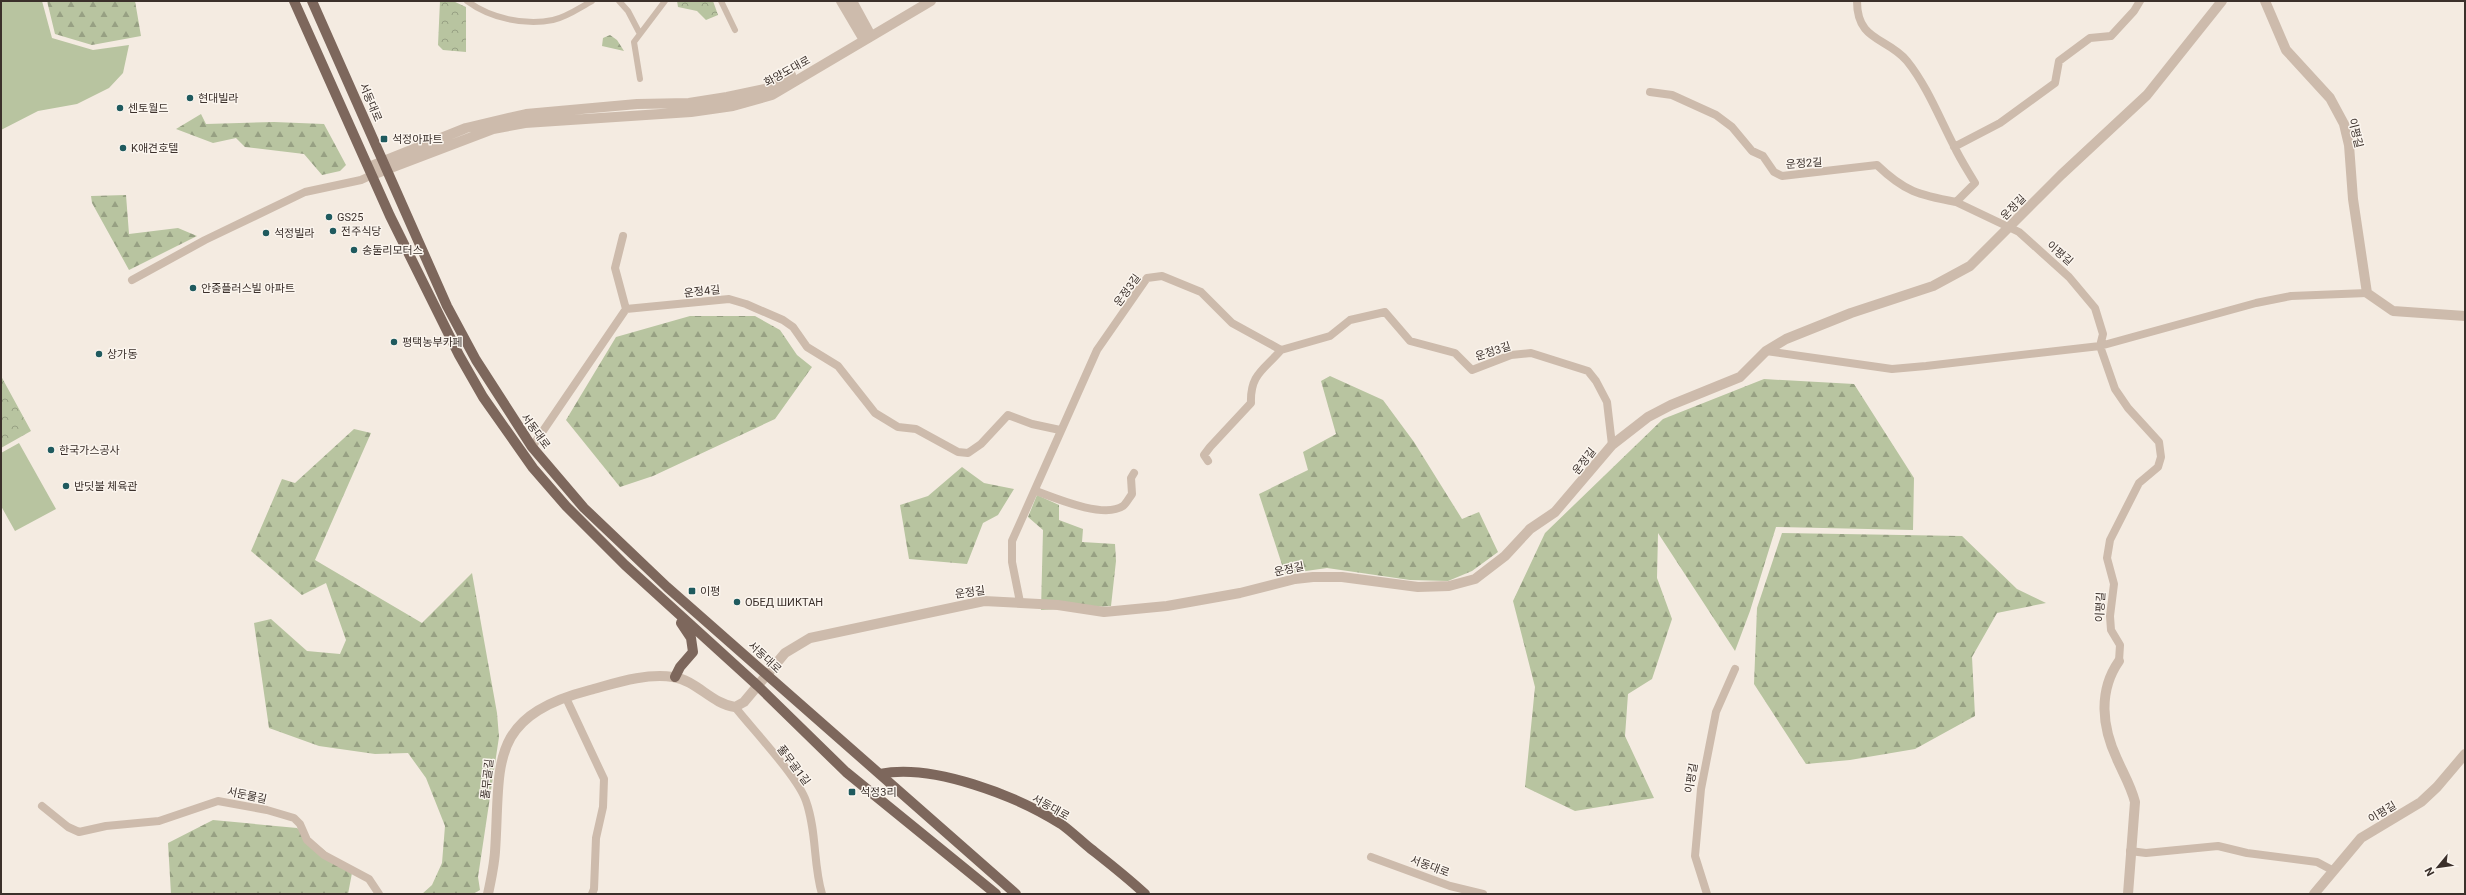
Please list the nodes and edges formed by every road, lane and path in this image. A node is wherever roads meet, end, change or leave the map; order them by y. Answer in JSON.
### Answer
{"nodes":[{"id":1,"x":294,"y":1,"type":"edge"},
{"id":2,"x":312,"y":1,"type":"edge"},
{"id":3,"x":467,"y":1,"type":"edge"},
{"id":4,"x":592,"y":1,"type":"edge"},
{"id":5,"x":619,"y":1,"type":"edge"},
{"id":6,"x":665,"y":1,"type":"edge"},
{"id":7,"x":721,"y":1,"type":"edge"},
{"id":8,"x":841,"y":1,"type":"edge"},
{"id":9,"x":852,"y":1,"type":"edge"},
{"id":10,"x":919,"y":1,"type":"edge"},
{"id":11,"x":931,"y":1,"type":"edge"},
{"id":12,"x":1857,"y":1,"type":"edge"},
{"id":13,"x":2140,"y":1,"type":"edge"},
{"id":14,"x":2222,"y":1,"type":"edge"},
{"id":15,"x":2265,"y":1,"type":"edge"},
{"id":16,"x":735,"y":30,"type":"dead end"},
{"id":17,"x":640,"y":34,"type":"junction"},
{"id":18,"x":866,"y":35,"type":"junction"},
{"id":19,"x":640,"y":79,"type":"dead end"},
{"id":20,"x":1650,"y":92,"type":"dead end"},
{"id":21,"x":1954,"y":147,"type":"junction"},
{"id":22,"x":385,"y":165,"type":"junction"},
{"id":23,"x":371,"y":171,"type":"junction"},
{"id":24,"x":1956,"y":202,"type":"junction"},
{"id":25,"x":2011,"y":227,"type":"junction"},
{"id":26,"x":623,"y":236,"type":"dead end"},
{"id":27,"x":132,"y":280,"type":"dead end"},
{"id":28,"x":2367,"y":293,"type":"junction"},
{"id":29,"x":626,"y":309,"type":"junction"},
{"id":30,"x":2465,"y":316,"type":"edge"},
{"id":31,"x":2100,"y":346,"type":"junction"},
{"id":32,"x":1281,"y":350,"type":"junction"},
{"id":33,"x":1766,"y":351,"type":"junction"},
{"id":34,"x":1060,"y":430,"type":"junction"},
{"id":35,"x":1612,"y":444,"type":"junction"},
{"id":36,"x":532,"y":447,"type":"junction"},
{"id":37,"x":1208,"y":461,"type":"dead end"},
{"id":38,"x":1134,"y":473,"type":"dead end"},
{"id":39,"x":1036,"y":491,"type":"junction"},
{"id":40,"x":1020,"y":602,"type":"junction"},
{"id":41,"x":679,"y":615,"type":"junction"},
{"id":42,"x":2119,"y":661,"type":"joint"},
{"id":43,"x":1735,"y":670,"type":"dead end"},
{"id":44,"x":767,"y":675,"type":"junction"},
{"id":45,"x":676,"y":677,"type":"junction"},
{"id":46,"x":758,"y":686,"type":"junction"},
{"id":47,"x":566,"y":698,"type":"junction"},
{"id":48,"x":735,"y":707,"type":"junction"},
{"id":49,"x":2465,"y":754,"type":"edge"},
{"id":50,"x":880,"y":774,"type":"junction"},
{"id":51,"x":42,"y":806,"type":"dead end"},
{"id":52,"x":2130,"y":851,"type":"junction"},
{"id":53,"x":1370,"y":857,"type":"dead end"},
{"id":54,"x":2332,"y":870,"type":"junction"},
{"id":55,"x":1000,"y":879,"type":"junction"},
{"id":56,"x":992,"y":893,"type":"edge"},
{"id":57,"x":379,"y":894,"type":"edge"},
{"id":58,"x":488,"y":894,"type":"edge"},
{"id":59,"x":592,"y":894,"type":"edge"},
{"id":60,"x":822,"y":894,"type":"edge"},
{"id":61,"x":1016,"y":894,"type":"edge"},
{"id":62,"x":1145,"y":894,"type":"edge"},
{"id":63,"x":1483,"y":894,"type":"edge"},
{"id":64,"x":1707,"y":894,"type":"edge"},
{"id":65,"x":2128,"y":894,"type":"edge"},
{"id":66,"x":2314,"y":894,"type":"edge"}],
"edges":[{"from":1,"to":23,"type":"main road"},
{"from":2,"to":22,"type":"main road","name":"서동대로"},
{"from":3,"to":4,"type":"street"},
{"from":5,"to":17,"type":"street"},
{"from":6,"to":17,"type":"street"},
{"from":7,"to":16,"type":"street"},
{"from":8,"to":18,"type":"street"},
{"from":9,"to":18,"type":"street"},
{"from":10,"to":18,"type":"street","name":"화양도대로"},
{"from":11,"to":18,"type":"street","name":"화양도대로"},
{"from":12,"to":21,"type":"street"},
{"from":13,"to":21,"type":"street"},
{"from":14,"to":25,"type":"street","name":"운정길"},
{"from":15,"to":28,"type":"street","name":"이평길"},
{"from":17,"to":19,"type":"street"},
{"from":18,"to":22,"type":"street","name":"화양도대로"},
{"from":18,"to":22,"type":"street","name":"화양도대로"},
{"from":20,"to":24,"type":"street","name":"운정2길"},
{"from":21,"to":24,"type":"street"},
{"from":22,"to":23,"type":"street"},
{"from":22,"to":36,"type":"main road","name":"서동대로"},
{"from":23,"to":27,"type":"street"},
{"from":23,"to":41,"type":"main road"},
{"from":24,"to":25,"type":"street","name":"운정2길"},
{"from":25,"to":31,"type":"street","name":"이평길"},
{"from":25,"to":33,"type":"street","name":"운정길"},
{"from":26,"to":29,"type":"street"},
{"from":28,"to":30,"type":"street"},
{"from":28,"to":31,"type":"street"},
{"from":29,"to":34,"type":"street","name":"운정4길"},
{"from":29,"to":36,"type":"street"},
{"from":31,"to":33,"type":"street"},
{"from":31,"to":42,"type":"street","name":"이평길"},
{"from":32,"to":34,"type":"street","name":"운정3길"},
{"from":32,"to":35,"type":"street","name":"운정3길"},
{"from":32,"to":37,"type":"street"},
{"from":33,"to":35,"type":"street","name":"운정길"},
{"from":34,"to":39,"type":"street","name":"운정3길"},
{"from":35,"to":40,"type":"street","name":"운정길"},
{"from":36,"to":44,"type":"main road","name":"서동대로"},
{"from":38,"to":39,"type":"street"},
{"from":39,"to":40,"type":"street","name":"운정3길"},
{"from":40,"to":44,"type":"street","name":"운정길"},
{"from":41,"to":45,"type":"main road"},
{"from":41,"to":46,"type":"main road"},
{"from":42,"to":52,"type":"street","name":"이평길"},
{"from":43,"to":64,"type":"street","name":"이평길"},
{"from":44,"to":46,"type":"street","name":"운정길"},
{"from":44,"to":50,"type":"main road","name":"서동대로"},
{"from":45,"to":47,"type":"street","name":"풀무골길"},
{"from":45,"to":48,"type":"street","name":"풀무골길"},
{"from":46,"to":48,"type":"street"},
{"from":46,"to":56,"type":"main road"},
{"from":47,"to":58,"type":"street","name":"풀무골길"},
{"from":47,"to":59,"type":"street"},
{"from":48,"to":60,"type":"street","name":"풀무골1길"},
{"from":49,"to":54,"type":"street","name":"이평길"},
{"from":50,"to":55,"type":"main road","name":"서동대로"},
{"from":50,"to":62,"type":"main road","name":"서동대로"},
{"from":51,"to":57,"type":"street","name":"서둔물길"},
{"from":52,"to":54,"type":"street"},
{"from":52,"to":65,"type":"street","name":"이평길"},
{"from":53,"to":63,"type":"street","name":"서동대로"},
{"from":54,"to":66,"type":"street","name":"이평길"},
{"from":55,"to":56,"type":"street"},
{"from":55,"to":61,"type":"main road","name":"서동대로"}]}
